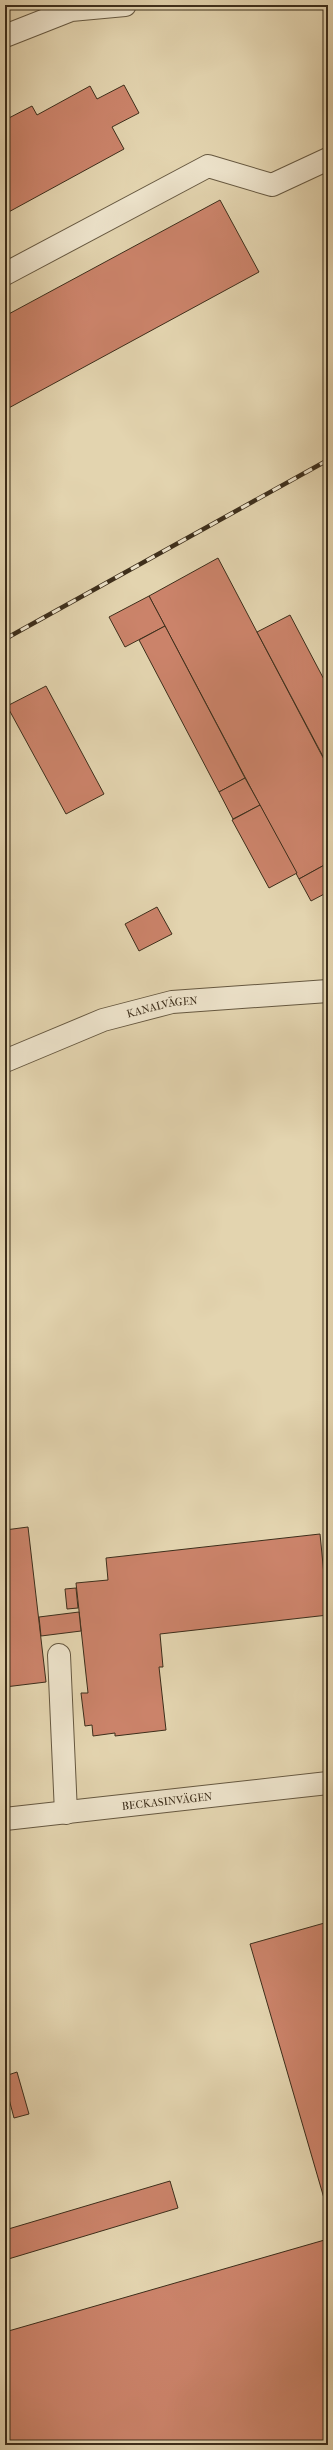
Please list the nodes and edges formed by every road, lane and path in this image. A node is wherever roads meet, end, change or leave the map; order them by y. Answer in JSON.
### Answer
{"nodes":[{"id":1,"x":126,"y":5,"type":"edge"},
{"id":2,"x":5,"y":36,"type":"edge"},
{"id":3,"x":328,"y":159,"type":"edge"},
{"id":4,"x":5,"y":274,"type":"edge"},
{"id":5,"x":328,"y":991,"type":"edge"},
{"id":6,"x":5,"y":1061,"type":"edge"},
{"id":7,"x":59,"y":1655,"type":"dead end"},
{"id":8,"x":328,"y":1783,"type":"edge"},
{"id":9,"x":66,"y":1812,"type":"junction"},
{"id":10,"x":5,"y":1819,"type":"edge"}],
"edges":[{"from":1,"to":2,"type":"street"},
{"from":3,"to":4,"type":"street"},
{"from":5,"to":6,"type":"street","name":"KANALVÄGEN"},
{"from":7,"to":9,"type":"street"},
{"from":8,"to":9,"type":"street","name":"BECKASINVÄGEN"},
{"from":9,"to":10,"type":"street","name":"BECKASINVÄGEN"}]}
